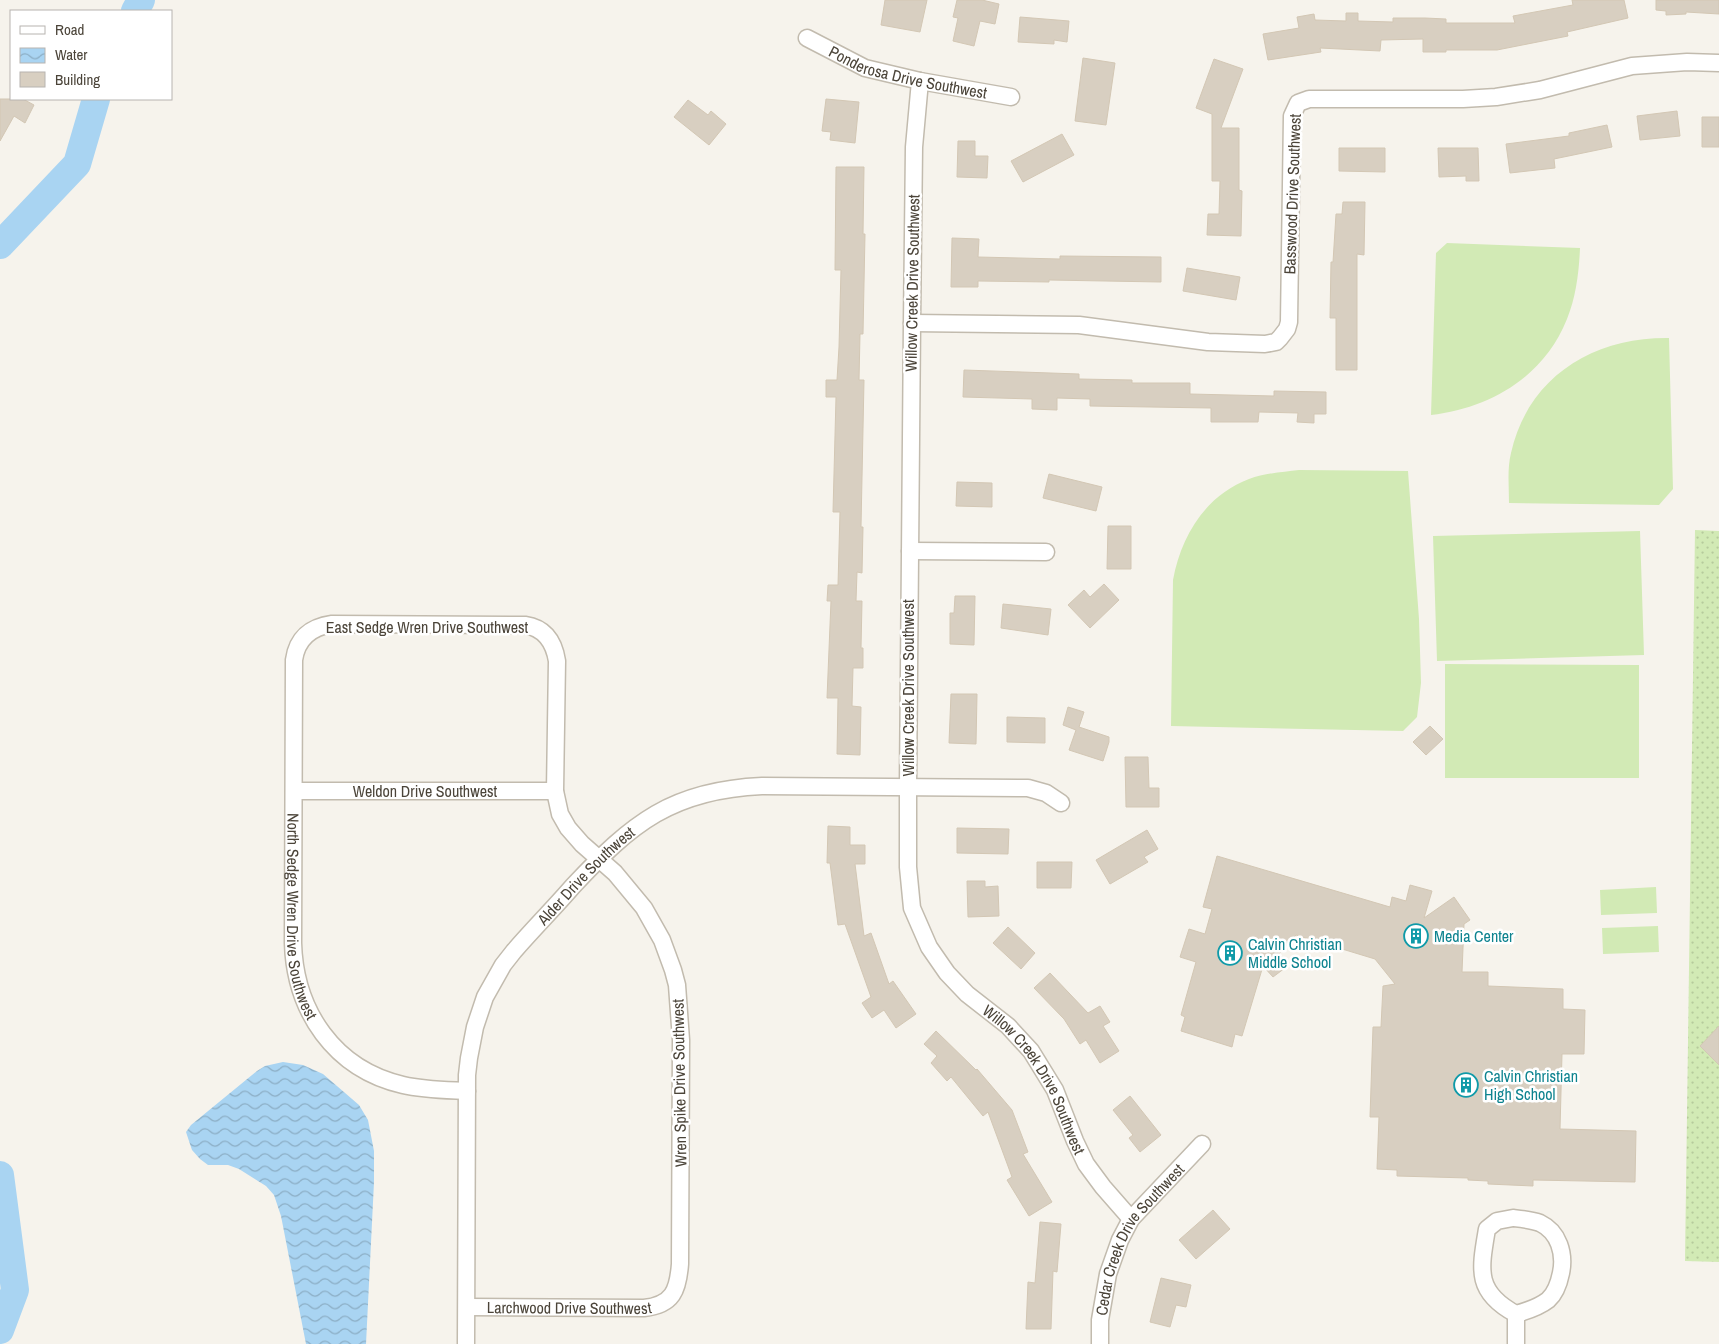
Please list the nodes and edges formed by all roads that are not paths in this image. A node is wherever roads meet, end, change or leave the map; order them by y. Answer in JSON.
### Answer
{"nodes":[{"id":1,"x":807,"y":38,"type":"dead end"},
{"id":2,"x":1719,"y":63,"type":"edge"},
{"id":3,"x":920,"y":81,"type":"junction"},
{"id":4,"x":1011,"y":96,"type":"dead end"},
{"id":5,"x":912,"y":323,"type":"junction"},
{"id":6,"x":910,"y":551,"type":"junction"},
{"id":7,"x":1046,"y":552,"type":"dead end"},
{"id":8,"x":305,"y":635,"type":"joint"},
{"id":9,"x":548,"y":638,"type":"joint"},
{"id":10,"x":908,"y":787,"type":"junction"},
{"id":11,"x":294,"y":791,"type":"junction"},
{"id":12,"x":555,"y":791,"type":"junction"},
{"id":13,"x":1061,"y":803,"type":"dead end"},
{"id":14,"x":599,"y":859,"type":"junction"},
{"id":15,"x":467,"y":1091,"type":"junction"},
{"id":16,"x":1202,"y":1144,"type":"dead end"},
{"id":17,"x":1131,"y":1219,"type":"junction"},
{"id":18,"x":669,"y":1299,"type":"joint"},
{"id":19,"x":467,"y":1307,"type":"junction"},
{"id":20,"x":1516,"y":1314,"type":"junction"},
{"id":21,"x":466,"y":1344,"type":"edge"},
{"id":22,"x":1100,"y":1344,"type":"edge"},
{"id":23,"x":1516,"y":1344,"type":"edge"}],
"edges":[{"from":1,"to":3,"type":"street","name":"Ponderosa Drive Southwest"},
{"from":2,"to":5,"type":"street","name":"Basswood Drive Southwest"},
{"from":3,"to":4,"type":"street","name":"Ponderosa Drive Southwest"},
{"from":3,"to":5,"type":"street","name":"Willow Creek Drive Southwest"},
{"from":5,"to":6,"type":"street","name":"Willow Creek Drive Southwest"},
{"from":6,"to":7,"type":"street"},
{"from":6,"to":10,"type":"street","name":"Willow Creek Drive Southwest"},
{"from":8,"to":9,"type":"street","name":"East Sedge Wren Drive Southwest"},
{"from":8,"to":11,"type":"street","name":"North Sedge Wren Drive Southwest"},
{"from":9,"to":12,"type":"street","name":"Wren Spike Drive Southwest"},
{"from":10,"to":13,"type":"street","name":"Alder Drive Southwest"},
{"from":10,"to":14,"type":"street","name":"Alder Drive Southwest"},
{"from":10,"to":17,"type":"street","name":"Willow Creek Drive Southwest"},
{"from":11,"to":12,"type":"street","name":"Weldon Drive Southwest"},
{"from":11,"to":15,"type":"street","name":"North Sedge Wren Drive Southwest"},
{"from":12,"to":14,"type":"street","name":"Wren Spike Drive Southwest"},
{"from":14,"to":15,"type":"street","name":"Alder Drive Southwest"},
{"from":14,"to":18,"type":"street","name":"Wren Spike Drive Southwest"},
{"from":15,"to":19,"type":"street","name":"Alder Drive Southwest"},
{"from":16,"to":17,"type":"street","name":"Cedar Creek Drive Southwest"},
{"from":17,"to":22,"type":"street","name":"Cedar Creek Drive Southwest"},
{"from":18,"to":19,"type":"street","name":"Larchwood Drive Southwest"},
{"from":19,"to":21,"type":"street","name":"Alder Drive Southwest"},
{"from":20,"to":20,"type":"street"},
{"from":20,"to":23,"type":"street"}]}
